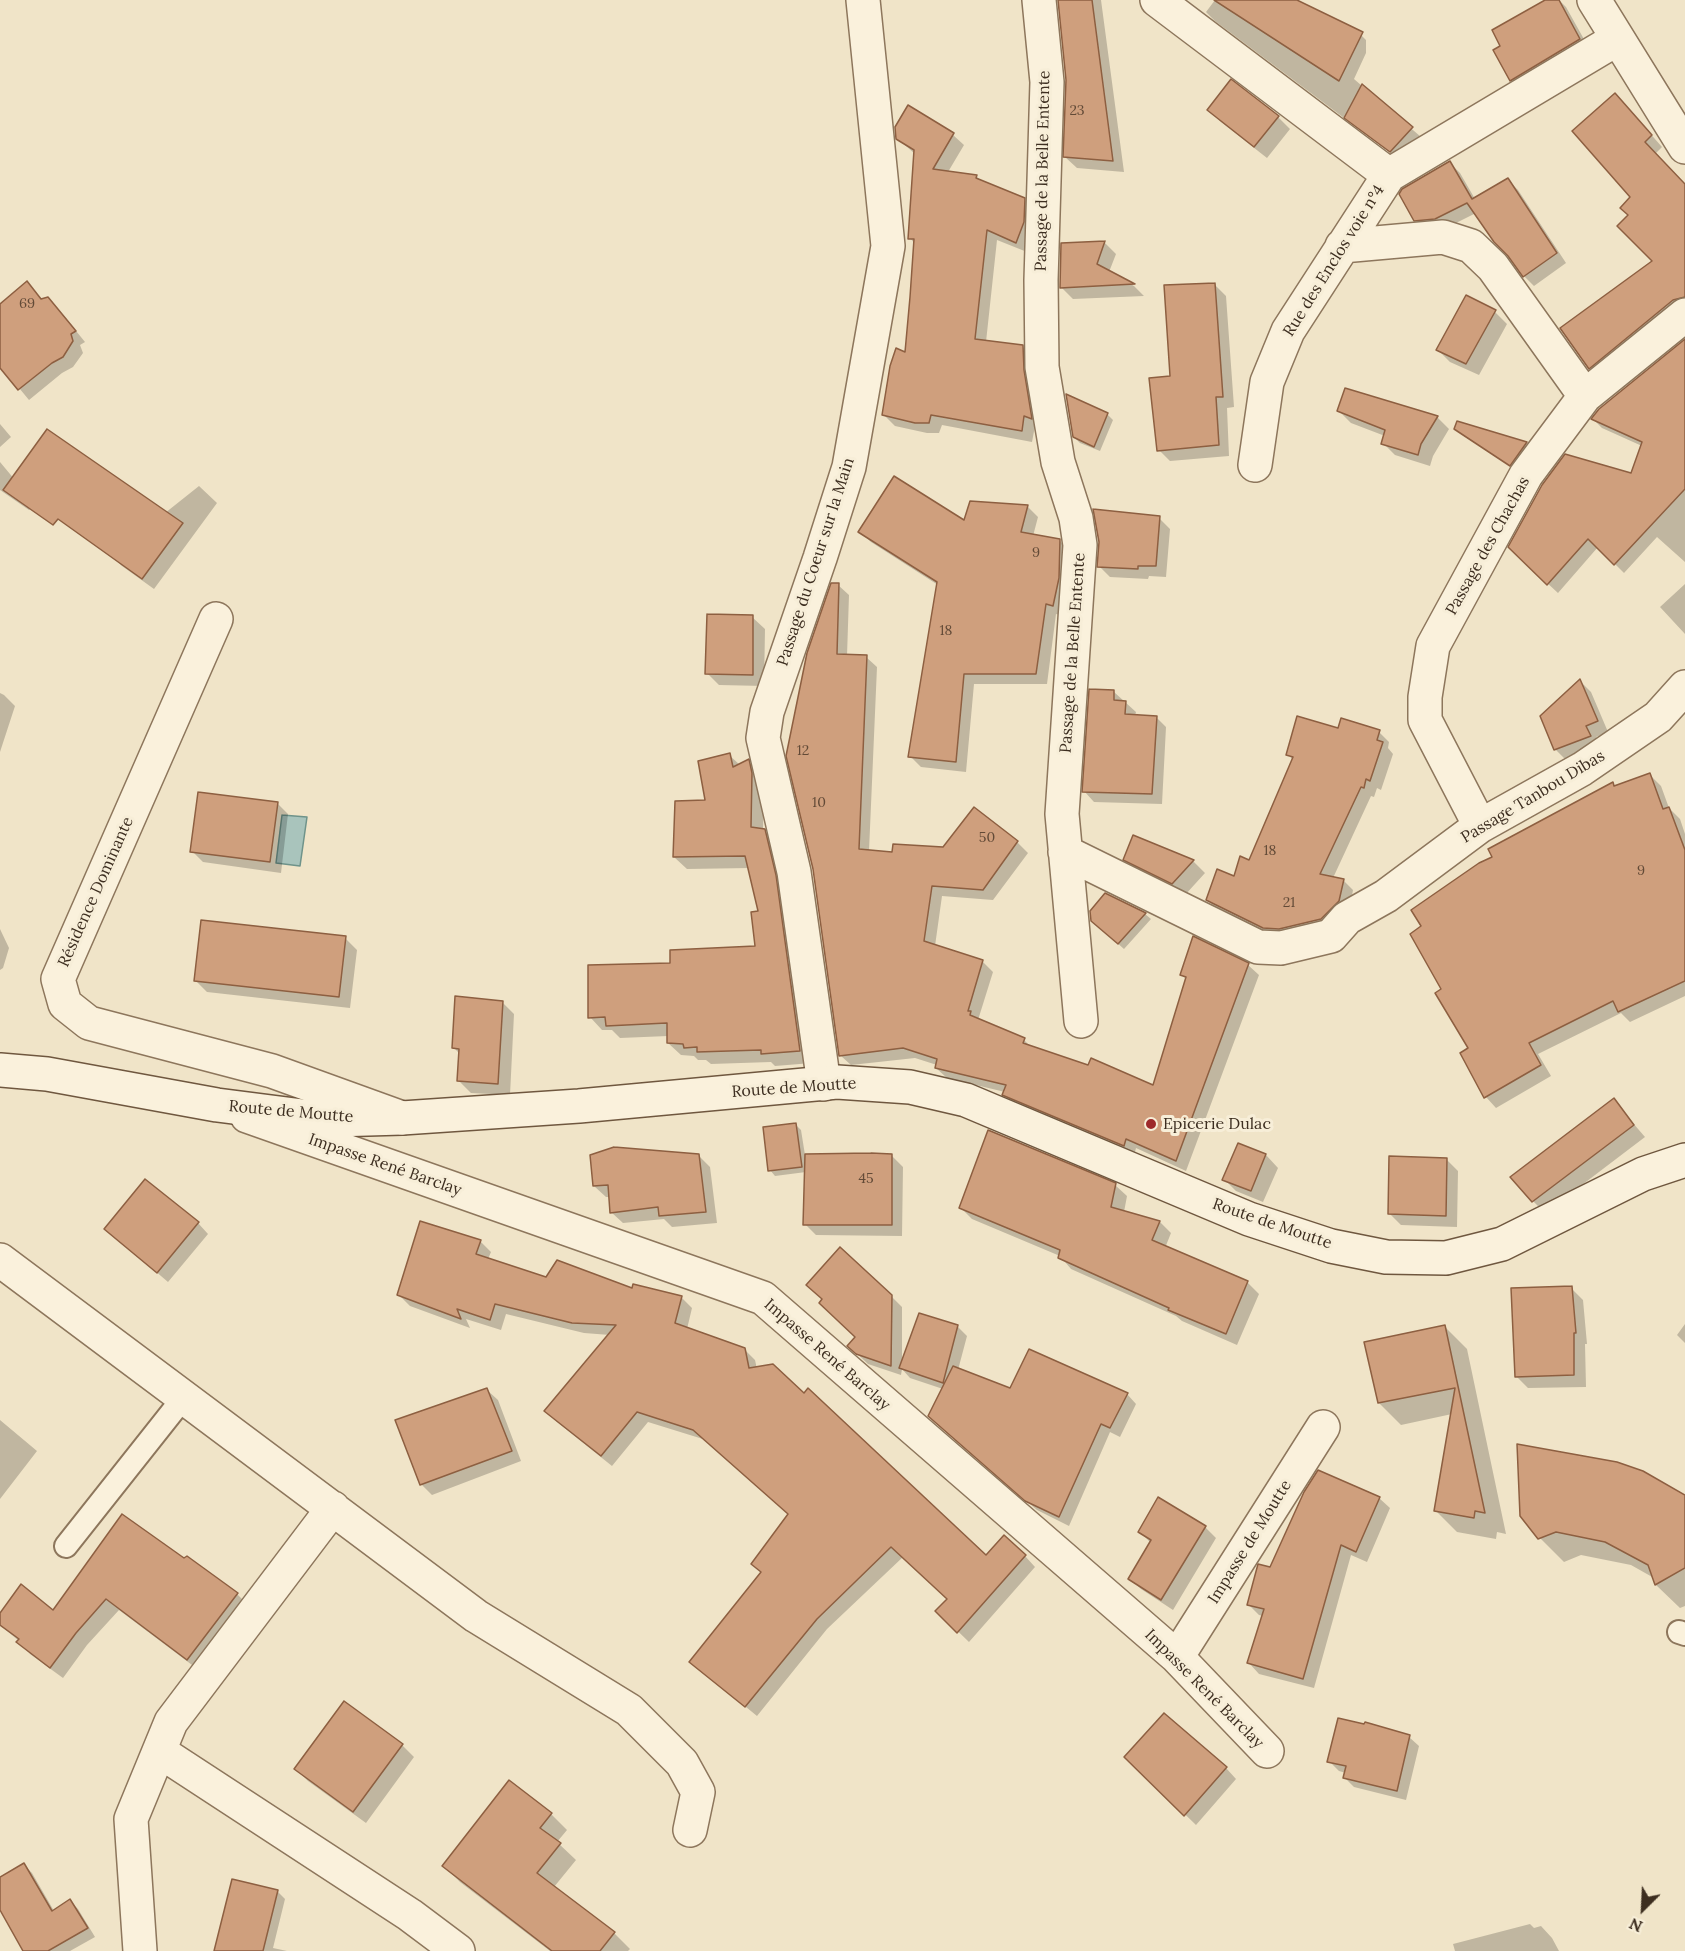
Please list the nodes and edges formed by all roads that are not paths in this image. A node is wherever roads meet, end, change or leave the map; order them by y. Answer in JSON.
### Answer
{"nodes":[{"id":1,"x":863,"y":0,"type":"edge"},
{"id":2,"x":1039,"y":0,"type":"edge"},
{"id":3,"x":1157,"y":0,"type":"edge"},
{"id":4,"x":1594,"y":0,"type":"edge"},
{"id":5,"x":1617,"y":39,"type":"junction"},
{"id":6,"x":1685,"y":147,"type":"edge"},
{"id":7,"x":1389,"y":175,"type":"junction"},
{"id":8,"x":1342,"y":246,"type":"junction"},
{"id":9,"x":1685,"y":315,"type":"edge"},
{"id":10,"x":1585,"y":396,"type":"junction"},
{"id":11,"x":1255,"y":465,"type":"dead end"},
{"id":12,"x":216,"y":619,"type":"dead end"},
{"id":13,"x":1685,"y":687,"type":"edge"},
{"id":14,"x":1480,"y":826,"type":"junction"},
{"id":15,"x":1065,"y":852,"type":"junction"},
{"id":16,"x":1081,"y":1022,"type":"dead end"},
{"id":17,"x":0,"y":1070,"type":"edge"},
{"id":18,"x":824,"y":1084,"type":"junction"},
{"id":19,"x":217,"y":1105,"type":"junction"},
{"id":20,"x":402,"y":1118,"type":"junction"},
{"id":21,"x":1685,"y":1160,"type":"edge"},
{"id":22,"x":0,"y":1260,"type":"edge"},
{"id":23,"x":184,"y":1397,"type":"junction"},
{"id":24,"x":1323,"y":1427,"type":"dead end"},
{"id":25,"x":333,"y":1508,"type":"junction"},
{"id":26,"x":66,"y":1546,"type":"dead end"},
{"id":27,"x":1177,"y":1657,"type":"junction"},
{"id":28,"x":159,"y":1751,"type":"junction"},
{"id":29,"x":1268,"y":1751,"type":"dead end"},
{"id":30,"x":690,"y":1830,"type":"dead end"},
{"id":31,"x":140,"y":1951,"type":"edge"},
{"id":32,"x":458,"y":1951,"type":"edge"}],
"edges":[{"from":1,"to":18,"type":"street","name":"Passage du Coeur sur la Main"},
{"from":2,"to":15,"type":"street","name":"Passage de la Belle Entente"},
{"from":3,"to":7,"type":"street"},
{"from":4,"to":5,"type":"street"},
{"from":5,"to":6,"type":"street"},
{"from":5,"to":7,"type":"street","name":"Rue des Enclos voie n°4"},
{"from":7,"to":8,"type":"street","name":"Rue des Enclos voie n°4"},
{"from":8,"to":10,"type":"street"},
{"from":8,"to":11,"type":"street","name":"Rue des Enclos voie n°4"},
{"from":9,"to":10,"type":"street","name":"Passage des Chachas"},
{"from":10,"to":14,"type":"street","name":"Passage des Chachas"},
{"from":12,"to":20,"type":"street","name":"Résidence Dominante"},
{"from":13,"to":14,"type":"street","name":"Passage Tanbou Dibas"},
{"from":14,"to":15,"type":"street","name":"Passage Tanbou Dibas"},
{"from":15,"to":16,"type":"street","name":"Passage de la Belle Entente"},
{"from":17,"to":19,"type":"street","name":"Route de Moutte"},
{"from":18,"to":20,"type":"street","name":"Route de Moutte"},
{"from":18,"to":21,"type":"street","name":"Route de Moutte"},
{"from":19,"to":20,"type":"street","name":"Route de Moutte"},
{"from":19,"to":27,"type":"street","name":"Impasse René Barclay"},
{"from":22,"to":23,"type":"street"},
{"from":23,"to":25,"type":"street"},
{"from":23,"to":26,"type":"lane"},
{"from":24,"to":27,"type":"street","name":"Impasse de Moutte"},
{"from":25,"to":28,"type":"street"},
{"from":25,"to":30,"type":"street"},
{"from":27,"to":29,"type":"street","name":"Impasse René Barclay"},
{"from":28,"to":31,"type":"street"},
{"from":28,"to":32,"type":"street"}]}
